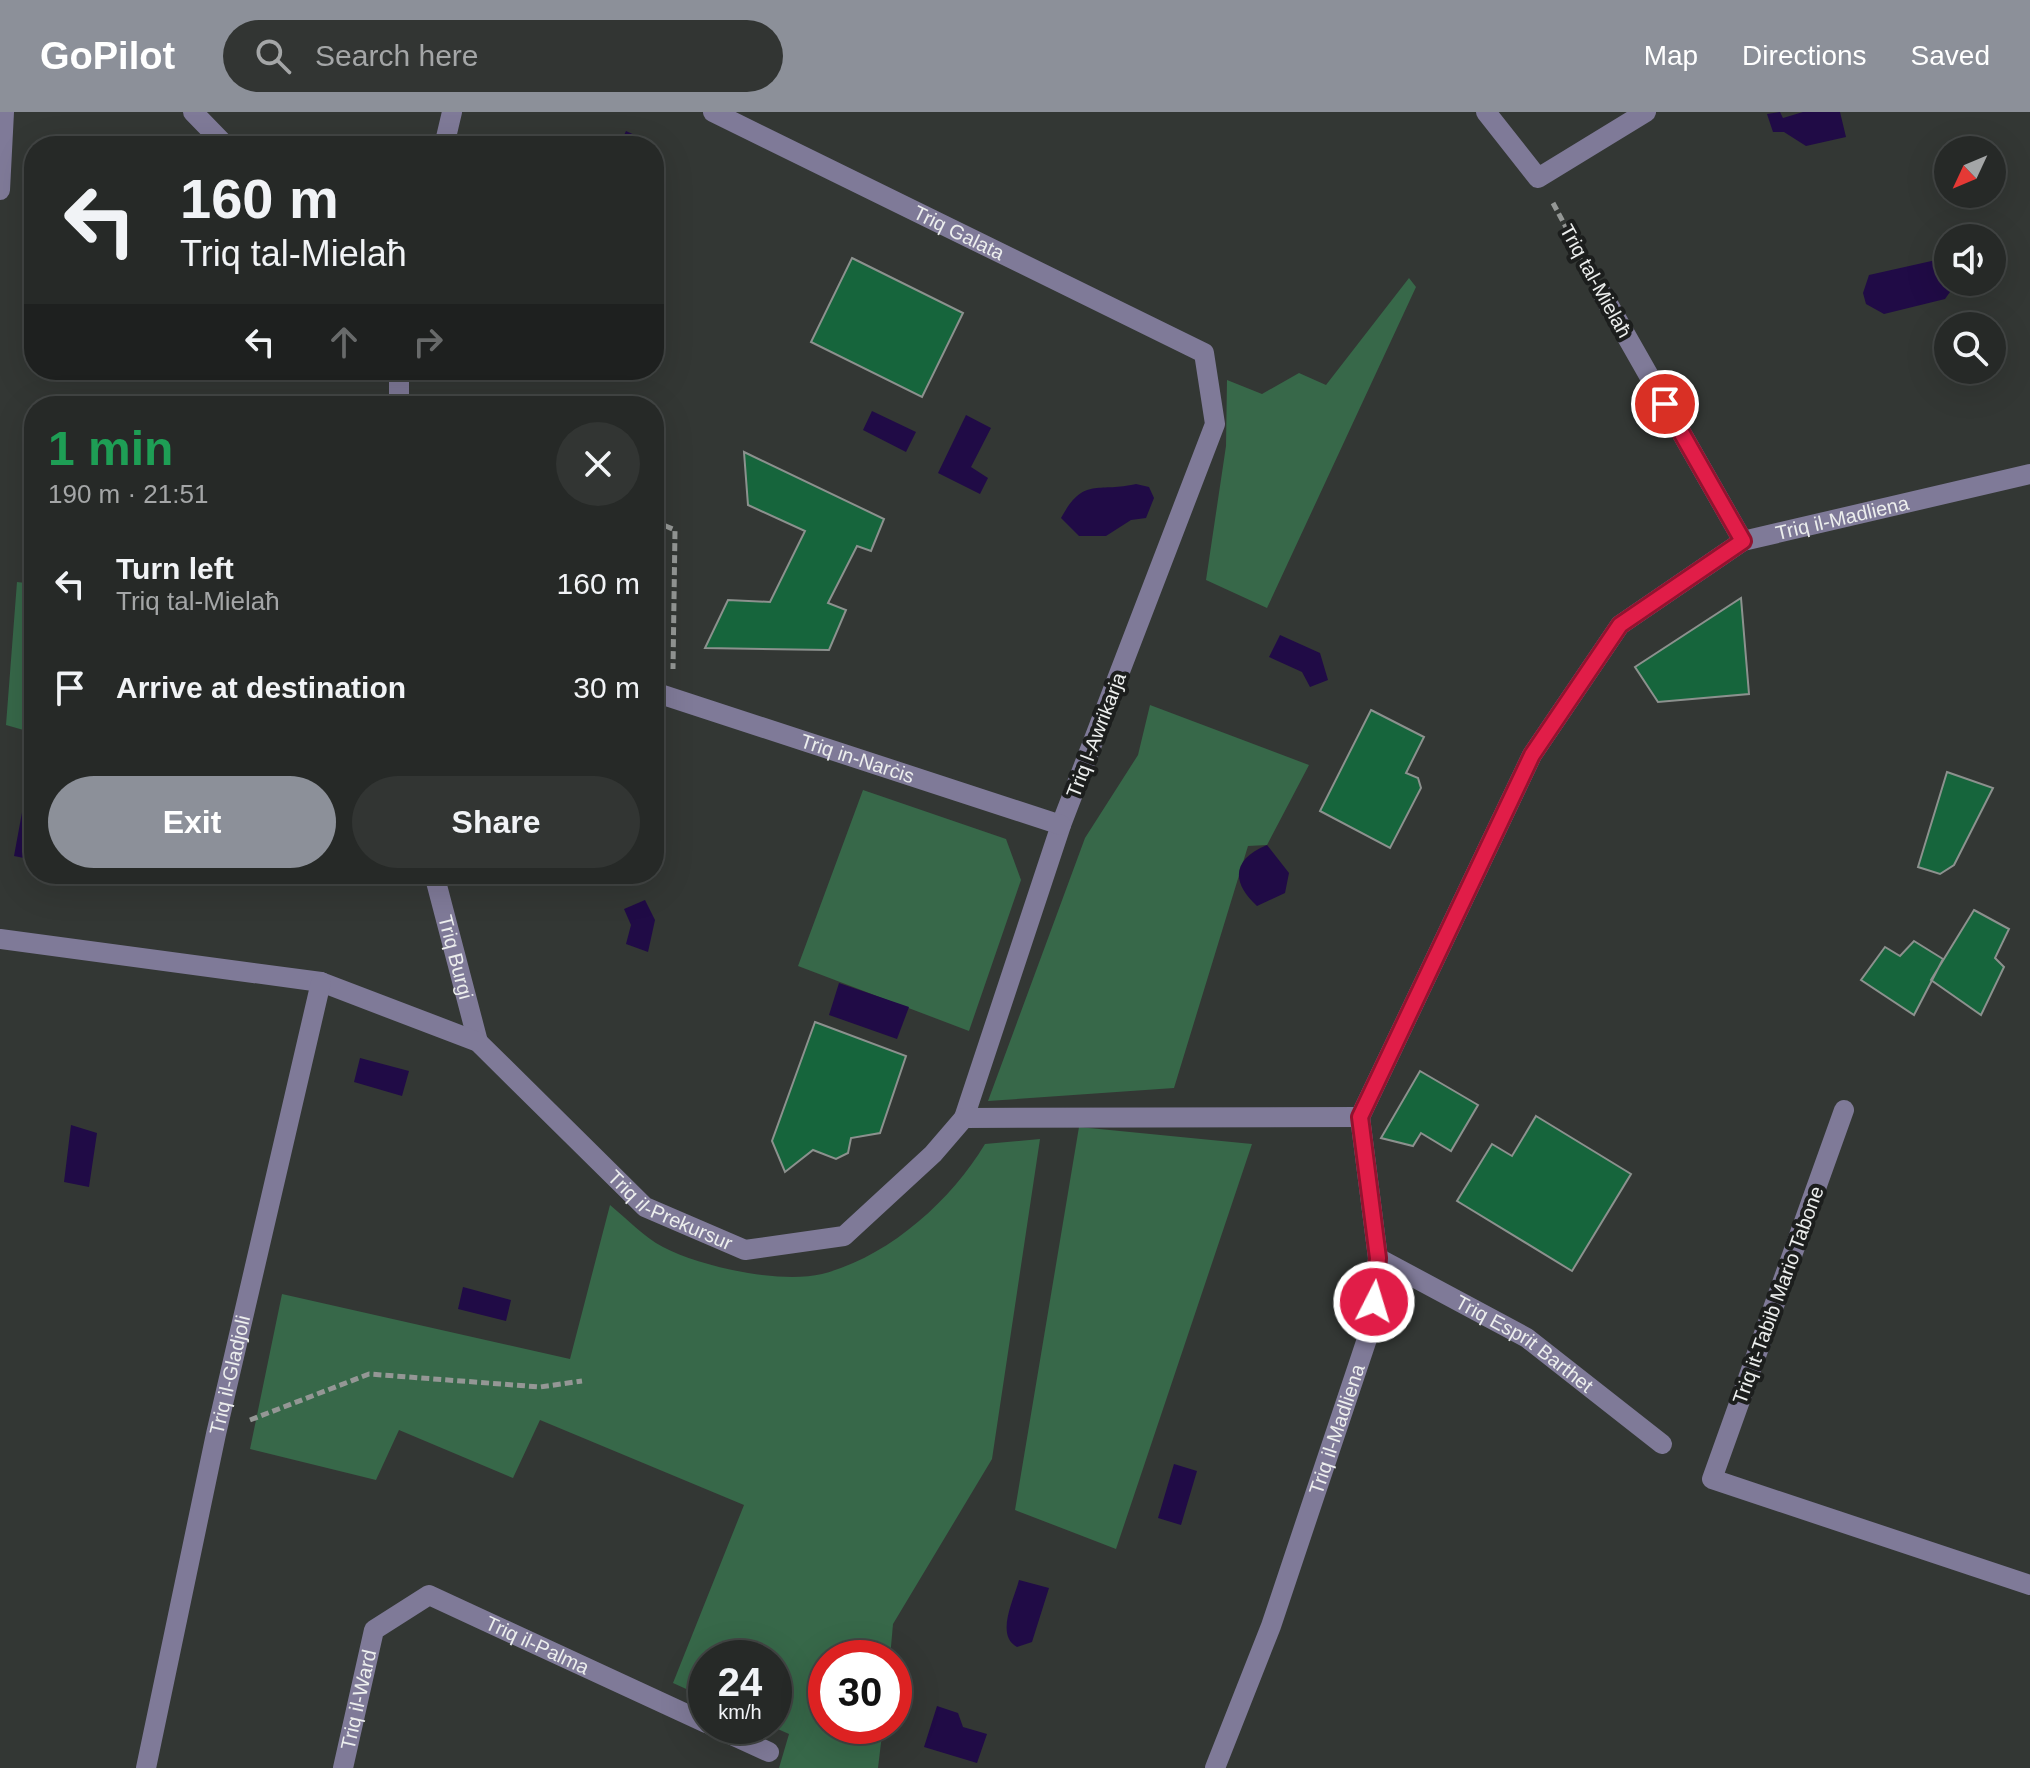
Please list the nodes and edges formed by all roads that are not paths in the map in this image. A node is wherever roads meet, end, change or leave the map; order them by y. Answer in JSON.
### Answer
{"nodes":[{"id":1,"x":4,"y":112,"type":"edge"},
{"id":2,"x":193,"y":112,"type":"edge"},
{"id":3,"x":452,"y":112,"type":"edge"},
{"id":4,"x":713,"y":112,"type":"edge"},
{"id":5,"x":1486,"y":112,"type":"edge"},
{"id":6,"x":1646,"y":112,"type":"edge"},
{"id":7,"x":216,"y":136,"type":"edge"},
{"id":8,"x":446,"y":136,"type":"edge"},
{"id":9,"x":0,"y":190,"type":"edge"},
{"id":10,"x":1603,"y":295,"type":"road end"},
{"id":11,"x":1204,"y":353,"type":"joint"},
{"id":12,"x":2030,"y":474,"type":"edge"},
{"id":13,"x":1743,"y":541,"type":"junction"},
{"id":14,"x":664,"y":695,"type":"edge"},
{"id":15,"x":1061,"y":825,"type":"junction"},
{"id":16,"x":437,"y":884,"type":"edge"},
{"id":17,"x":0,"y":939,"type":"edge"},
{"id":18,"x":321,"y":982,"type":"junction"},
{"id":19,"x":478,"y":1042,"type":"junction"},
{"id":20,"x":1844,"y":1110,"type":"dead end"},
{"id":21,"x":1360,"y":1117,"type":"junction"},
{"id":22,"x":964,"y":1118,"type":"junction"},
{"id":23,"x":1378,"y":1258,"type":"junction"},
{"id":24,"x":1662,"y":1444,"type":"dead end"},
{"id":25,"x":2030,"y":1585,"type":"edge"},
{"id":26,"x":374,"y":1630,"type":"joint"},
{"id":27,"x":688,"y":1715,"type":"edge"},
{"id":28,"x":751,"y":1744,"type":"edge"},
{"id":29,"x":769,"y":1752,"type":"dead end"},
{"id":30,"x":146,"y":1768,"type":"edge"},
{"id":31,"x":343,"y":1768,"type":"edge"},
{"id":32,"x":1215,"y":1768,"type":"edge"}],
"edges":[{"from":1,"to":9,"type":"street"},
{"from":2,"to":7,"type":"street"},
{"from":3,"to":8,"type":"street"},
{"from":4,"to":11,"type":"street","name":"Triq Galata"},
{"from":5,"to":6,"type":"street"},
{"from":10,"to":13,"type":"street","name":"Triq tal-Mielaħ"},
{"from":11,"to":15,"type":"street","name":"Triq l-Awrikarja"},
{"from":12,"to":13,"type":"street","name":"Triq il-Madliena"},
{"from":13,"to":21,"type":"street","name":"Triq il-Madliena"},
{"from":14,"to":15,"type":"street","name":"Triq in-Narċis"},
{"from":15,"to":22,"type":"street","name":"Triq l-Awrikarja"},
{"from":16,"to":19,"type":"street","name":"Triq Burgi"},
{"from":17,"to":18,"type":"street","name":"Triq il-Prekursur"},
{"from":18,"to":19,"type":"street","name":"Triq il-Prekursur"},
{"from":18,"to":30,"type":"street","name":"Triq il-Gladjoli"},
{"from":19,"to":22,"type":"street","name":"Triq il-Prekursur"},
{"from":20,"to":25,"type":"street","name":"Triq it-Tabib Mario Tabone"},
{"from":21,"to":22,"type":"street"},
{"from":21,"to":23,"type":"street","name":"Triq il-Madliena"},
{"from":23,"to":24,"type":"street","name":"Triq Esprit Barthet"},
{"from":23,"to":32,"type":"street","name":"Triq il-Madliena"},
{"from":26,"to":27,"type":"street","name":"Triq il-Palma"},
{"from":26,"to":31,"type":"street","name":"Triq il-Ward"},
{"from":28,"to":29,"type":"street"}]}
